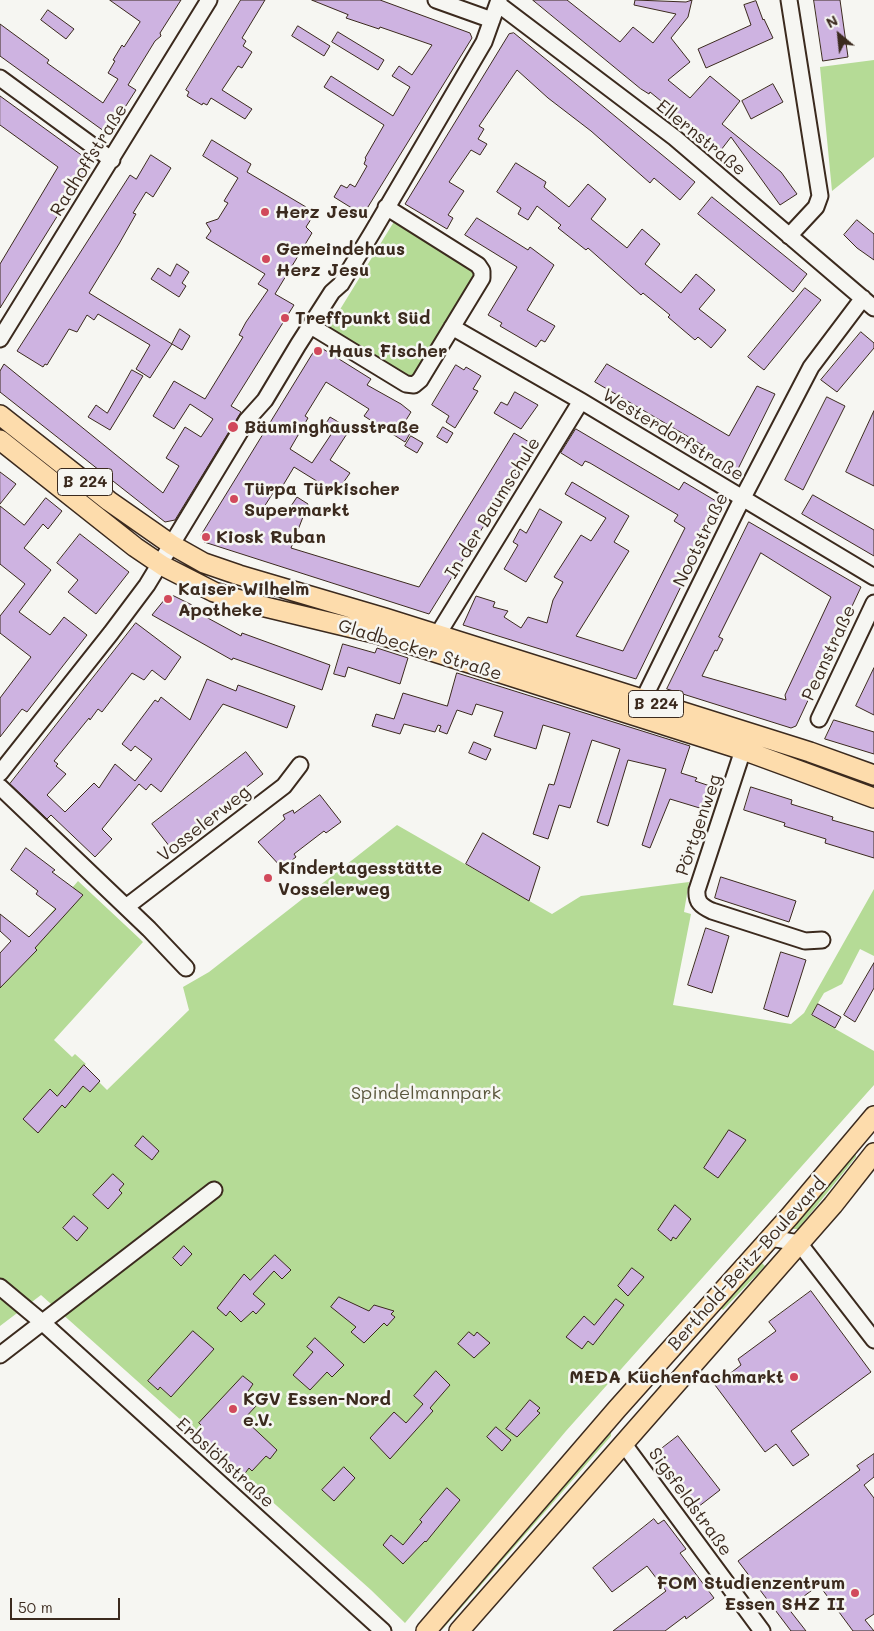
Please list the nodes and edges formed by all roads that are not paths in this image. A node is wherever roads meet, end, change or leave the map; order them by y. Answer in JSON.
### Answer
{"nodes":[{"id":1,"x":209,"y":0,"type":"edge"},
{"id":2,"x":436,"y":0,"type":"edge"},
{"id":3,"x":790,"y":0,"type":"edge"},
{"id":4,"x":499,"y":2,"type":"edge"},
{"id":5,"x":492,"y":20,"type":"junction"},
{"id":6,"x":0,"y":78,"type":"edge"},
{"id":7,"x":112,"y":160,"type":"junction"},
{"id":8,"x":386,"y":207,"type":"junction"},
{"id":9,"x":789,"y":236,"type":"junction"},
{"id":10,"x":869,"y":303,"type":"edge"},
{"id":11,"x":311,"y":326,"type":"junction"},
{"id":12,"x":452,"y":327,"type":"junction"},
{"id":13,"x":0,"y":340,"type":"edge"},
{"id":14,"x":581,"y":401,"type":"junction"},
{"id":15,"x":0,"y":415,"type":"edge"},
{"id":16,"x":0,"y":440,"type":"edge"},
{"id":17,"x":743,"y":498,"type":"junction"},
{"id":18,"x":172,"y":545,"type":"junction"},
{"id":19,"x":160,"y":564,"type":"junction"},
{"id":20,"x":874,"y":577,"type":"edge"},
{"id":21,"x":874,"y":603,"type":"edge"},
{"id":22,"x":438,"y":634,"type":"junction"},
{"id":23,"x":643,"y":700,"type":"junction"},
{"id":24,"x":819,"y":719,"type":"dead end"},
{"id":25,"x":743,"y":750,"type":"junction"},
{"id":26,"x":300,"y":765,"type":"dead end"},
{"id":27,"x":0,"y":773,"type":"edge"},
{"id":28,"x":874,"y":775,"type":"edge"},
{"id":29,"x":0,"y":787,"type":"edge"},
{"id":30,"x":874,"y":798,"type":"edge"},
{"id":31,"x":126,"y":907,"type":"junction"},
{"id":32,"x":822,"y":940,"type":"dead end"},
{"id":33,"x":186,"y":968,"type":"dead end"},
{"id":34,"x":874,"y":1116,"type":"edge"},
{"id":35,"x":857,"y":1139,"type":"junction"},
{"id":36,"x":874,"y":1152,"type":"edge"},
{"id":37,"x":214,"y":1190,"type":"dead end"},
{"id":38,"x":770,"y":1238,"type":"junction"},
{"id":39,"x":799,"y":1243,"type":"junction"},
{"id":40,"x":0,"y":1286,"type":"edge"},
{"id":41,"x":42,"y":1322,"type":"junction"},
{"id":42,"x":874,"y":1340,"type":"edge"},
{"id":43,"x":0,"y":1355,"type":"edge"},
{"id":44,"x":617,"y":1409,"type":"junction"},
{"id":45,"x":623,"y":1443,"type":"junction"},
{"id":46,"x":383,"y":1631,"type":"edge"},
{"id":47,"x":426,"y":1631,"type":"edge"},
{"id":48,"x":459,"y":1631,"type":"edge"},
{"id":49,"x":762,"y":1631,"type":"edge"}],
"edges":[{"from":1,"to":7,"type":"street","name":"Radhoffstraße"},
{"from":2,"to":5,"type":"street"},
{"from":3,"to":9,"type":"street"},
{"from":4,"to":5,"type":"street"},
{"from":4,"to":9,"type":"street","name":"Ellernstraße"},
{"from":5,"to":8,"type":"street"},
{"from":6,"to":7,"type":"street"},
{"from":7,"to":13,"type":"street","name":"Radhoffstraße"},
{"from":8,"to":11,"type":"street"},
{"from":8,"to":12,"type":"street"},
{"from":9,"to":10,"type":"street","name":"Ellernstraße"},
{"from":10,"to":17,"type":"street","name":"Nootstraße"},
{"from":11,"to":12,"type":"street"},
{"from":11,"to":18,"type":"street"},
{"from":12,"to":14,"type":"street","name":"Westerdorfstraße"},
{"from":14,"to":17,"type":"street","name":"Westerdorfstraße"},
{"from":14,"to":22,"type":"street","name":"In der Baumschule"},
{"from":15,"to":18,"type":"main road","name":"Gladbecker Straße","number":"B 224"},
{"from":16,"to":19,"type":"main road","name":"Gladbecker Straße","number":"B 224"},
{"from":17,"to":20,"type":"street","name":"Westerdorfstraße"},
{"from":17,"to":23,"type":"street","name":"Nootstraße"},
{"from":18,"to":19,"type":"street"},
{"from":18,"to":22,"type":"main road","name":"Gladbecker Straße","number":"B 224"},
{"from":19,"to":25,"type":"main road","name":"Gladbecker Straße","number":"B 224"},
{"from":19,"to":27,"type":"street"},
{"from":21,"to":24,"type":"street","name":"Peanstraße"},
{"from":22,"to":23,"type":"main road","name":"Gladbecker Straße","number":"B 224"},
{"from":23,"to":28,"type":"main road","name":"Gladbecker Straße","number":"B 224"},
{"from":25,"to":30,"type":"main road","name":"Gladbecker Straße","number":"B 224"},
{"from":25,"to":32,"type":"street","name":"Pörtgenweg"},
{"from":26,"to":31,"type":"street","name":"Vosselerweg"},
{"from":29,"to":31,"type":"street"},
{"from":31,"to":33,"type":"street"},
{"from":34,"to":35,"type":"main road","name":"Berthold-Beitz-Boulevard"},
{"from":35,"to":36,"type":"main road"},
{"from":35,"to":38,"type":"main road","name":"Berthold-Beitz-Boulevard"},
{"from":36,"to":39,"type":"main road","name":"Berthold-Beitz-Boulevard"},
{"from":37,"to":41,"type":"street"},
{"from":38,"to":39,"type":"street"},
{"from":38,"to":44,"type":"main road","name":"Berthold-Beitz-Boulevard"},
{"from":39,"to":42,"type":"street"},
{"from":39,"to":45,"type":"main road","name":"Berthold-Beitz-Boulevard"},
{"from":40,"to":41,"type":"street","name":"Erbslöhstraße"},
{"from":41,"to":43,"type":"street"},
{"from":41,"to":46,"type":"street","name":"Erbslöhstraße"},
{"from":44,"to":45,"type":"main road"},
{"from":44,"to":47,"type":"main road","name":"Berthold-Beitz-Boulevard"},
{"from":45,"to":48,"type":"main road","name":"Berthold-Beitz-Boulevard"},
{"from":45,"to":49,"type":"street","name":"Sigsfeldstraße"}]}
